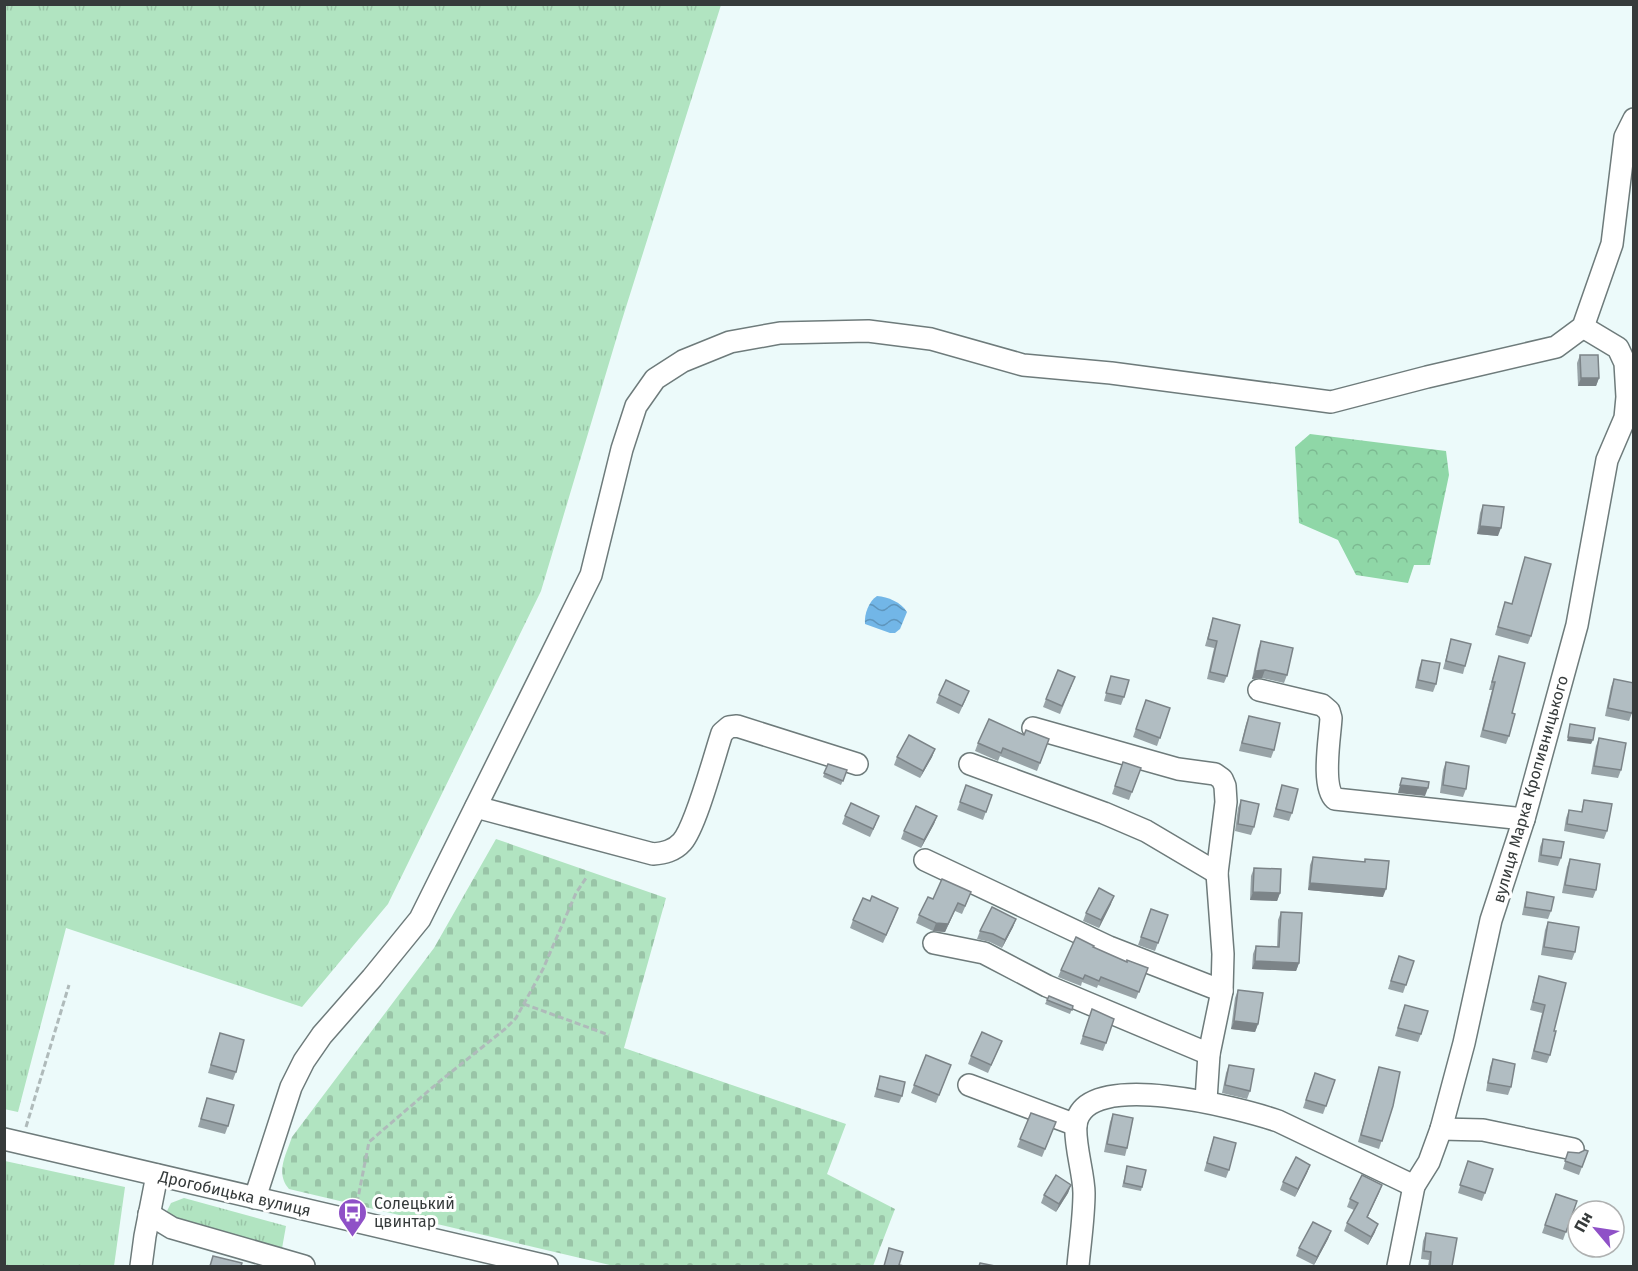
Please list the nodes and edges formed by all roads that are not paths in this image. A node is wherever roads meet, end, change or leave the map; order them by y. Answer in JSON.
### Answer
{"nodes":[{"id":1,"x":1634,"y":118,"type":"edge"},
{"id":2,"x":1583,"y":327,"type":"junction"},
{"id":3,"x":1259,"y":690,"type":"dead end"},
{"id":4,"x":1033,"y":728,"type":"dead end"},
{"id":5,"x":857,"y":764,"type":"dead end"},
{"id":6,"x":970,"y":764,"type":"dead end"},
{"id":7,"x":476,"y":807,"type":"junction"},
{"id":8,"x":1524,"y":819,"type":"junction"},
{"id":9,"x":925,"y":860,"type":"dead end"},
{"id":10,"x":1217,"y":873,"type":"junction"},
{"id":11,"x":934,"y":943,"type":"dead end"},
{"id":12,"x":1222,"y":991,"type":"junction"},
{"id":13,"x":1209,"y":1054,"type":"junction"},
{"id":14,"x":969,"y":1085,"type":"dead end"},
{"id":15,"x":1206,"y":1101,"type":"junction"},
{"id":16,"x":1076,"y":1125,"type":"junction"},
{"id":17,"x":1441,"y":1129,"type":"junction"},
{"id":18,"x":18,"y":1142,"type":"edge"},
{"id":19,"x":1573,"y":1149,"type":"dead end"},
{"id":20,"x":157,"y":1175,"type":"junction"},
{"id":21,"x":1414,"y":1186,"type":"junction"},
{"id":22,"x":255,"y":1198,"type":"junction"},
{"id":23,"x":150,"y":1214,"type":"junction"},
{"id":24,"x":141,"y":1266,"type":"edge"},
{"id":25,"x":304,"y":1266,"type":"edge"},
{"id":26,"x":546,"y":1266,"type":"edge"},
{"id":27,"x":1078,"y":1266,"type":"edge"},
{"id":28,"x":1398,"y":1266,"type":"edge"}],
"edges":[{"from":1,"to":2,"type":"street"},
{"from":2,"to":7,"type":"street"},
{"from":2,"to":8,"type":"street","name":"вулиця Марка Кропивницького"},
{"from":3,"to":8,"type":"street"},
{"from":4,"to":10,"type":"street"},
{"from":5,"to":7,"type":"street"},
{"from":6,"to":10,"type":"street"},
{"from":7,"to":22,"type":"street"},
{"from":8,"to":17,"type":"street","name":"вулиця Марка Кропивницького"},
{"from":9,"to":12,"type":"street"},
{"from":10,"to":12,"type":"street"},
{"from":11,"to":13,"type":"street"},
{"from":12,"to":13,"type":"street"},
{"from":13,"to":15,"type":"street"},
{"from":14,"to":16,"type":"street"},
{"from":15,"to":16,"type":"street"},
{"from":15,"to":21,"type":"street"},
{"from":16,"to":27,"type":"street"},
{"from":17,"to":19,"type":"street"},
{"from":17,"to":21,"type":"street","name":"вулиця Марка Кропивницького"},
{"from":18,"to":20,"type":"street","name":"Дрогобицька вулиця"},
{"from":20,"to":22,"type":"street","name":"Дрогобицька вулиця"},
{"from":20,"to":23,"type":"street"},
{"from":21,"to":28,"type":"street","name":"вулиця Марка Кропивницького"},
{"from":22,"to":26,"type":"street","name":"Дрогобицька вулиця"},
{"from":23,"to":24,"type":"street"},
{"from":23,"to":25,"type":"street"}]}
